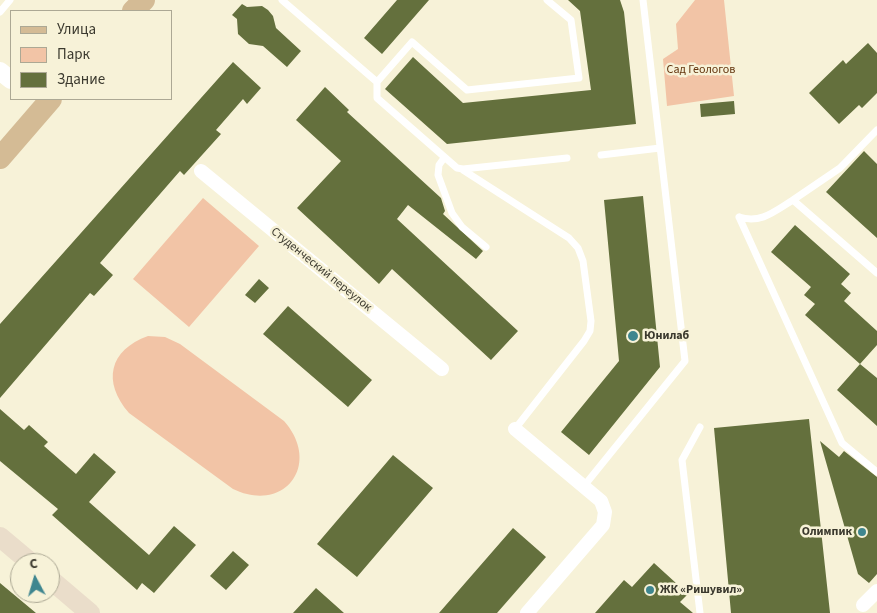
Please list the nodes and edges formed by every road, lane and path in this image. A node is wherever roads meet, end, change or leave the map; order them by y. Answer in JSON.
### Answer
{"nodes":[{"id":1,"x":10,"y":0,"type":"edge"},
{"id":2,"x":144,"y":0,"type":"edge"},
{"id":3,"x":282,"y":0,"type":"edge"},
{"id":4,"x":547,"y":0,"type":"edge"},
{"id":5,"x":643,"y":0,"type":"edge"},
{"id":6,"x":135,"y":10,"type":"edge"},
{"id":7,"x":0,"y":12,"type":"edge"},
{"id":8,"x":0,"y":71,"type":"edge"},
{"id":9,"x":10,"y":79,"type":"edge"},
{"id":10,"x":377,"y":82,"type":"junction"},
{"id":11,"x":42,"y":102,"type":"edge"},
{"id":12,"x":877,"y":130,"type":"edge"},
{"id":13,"x":660,"y":148,"type":"junction"},
{"id":14,"x":601,"y":155,"type":"dead end"},
{"id":15,"x":0,"y":158,"type":"edge"},
{"id":16,"x":444,"y":158,"type":"junction"},
{"id":17,"x":567,"y":158,"type":"dead end"},
{"id":18,"x":462,"y":169,"type":"junction"},
{"id":19,"x":201,"y":171,"type":"dead end"},
{"id":20,"x":793,"y":200,"type":"junction"},
{"id":21,"x":486,"y":247,"type":"dead end"},
{"id":22,"x":877,"y":273,"type":"edge"},
{"id":23,"x":442,"y":369,"type":"dead end"},
{"id":24,"x":700,"y":427,"type":"dead end"},
{"id":25,"x":515,"y":429,"type":"joint"},
{"id":26,"x":877,"y":472,"type":"edge"},
{"id":27,"x":584,"y":486,"type":"junction"},
{"id":28,"x":0,"y":537,"type":"edge"},
{"id":29,"x":19,"y":553,"type":"edge"},
{"id":30,"x":60,"y":588,"type":"edge"},
{"id":31,"x":877,"y":591,"type":"edge"},
{"id":32,"x":864,"y":605,"type":"dead end"},
{"id":33,"x":90,"y":613,"type":"edge"},
{"id":34,"x":527,"y":613,"type":"edge"},
{"id":35,"x":700,"y":613,"type":"edge"}],
"edges":[{"from":1,"to":7,"type":"lane"},
{"from":2,"to":6,"type":"main road"},
{"from":3,"to":10,"type":"lane"},
{"from":4,"to":10,"type":"lane"},
{"from":5,"to":13,"type":"lane"},
{"from":8,"to":9,"type":"street"},
{"from":10,"to":16,"type":"lane"},
{"from":11,"to":15,"type":"main road"},
{"from":12,"to":20,"type":"lane"},
{"from":13,"to":14,"type":"lane"},
{"from":13,"to":27,"type":"lane"},
{"from":16,"to":18,"type":"lane"},
{"from":16,"to":21,"type":"lane"},
{"from":17,"to":18,"type":"lane"},
{"from":18,"to":25,"type":"lane"},
{"from":19,"to":23,"type":"street","name":"Студенческий переулок"},
{"from":20,"to":22,"type":"lane"},
{"from":20,"to":26,"type":"lane"},
{"from":24,"to":35,"type":"lane"},
{"from":25,"to":27,"type":"street"},
{"from":27,"to":34,"type":"street"},
{"from":28,"to":29,"type":"main road"},
{"from":30,"to":33,"type":"main road"},
{"from":31,"to":32,"type":"street"}]}
